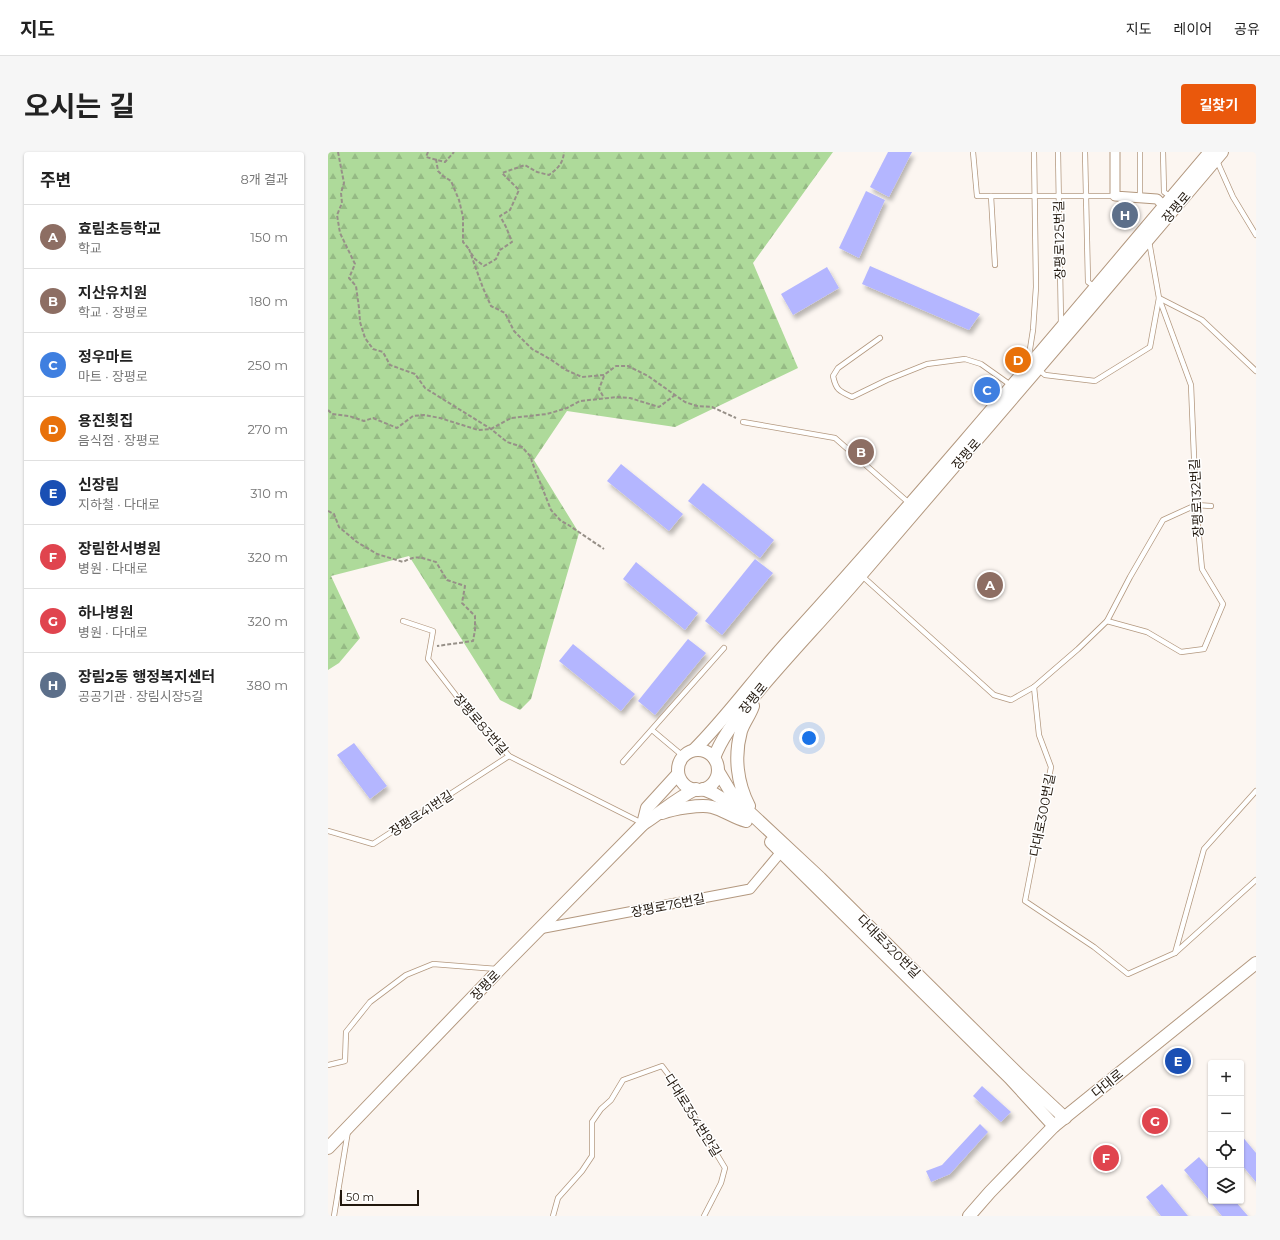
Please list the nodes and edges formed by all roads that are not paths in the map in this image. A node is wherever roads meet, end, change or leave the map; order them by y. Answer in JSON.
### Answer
{"nodes":[{"id":1,"x":972,"y":152,"type":"edge"},
{"id":2,"x":1034,"y":152,"type":"edge"},
{"id":3,"x":1058,"y":152,"type":"edge"},
{"id":4,"x":1084,"y":152,"type":"edge"},
{"id":5,"x":1115,"y":152,"type":"edge"},
{"id":6,"x":1140,"y":152,"type":"edge"},
{"id":7,"x":1164,"y":152,"type":"edge"},
{"id":8,"x":1214,"y":154,"type":"edge"},
{"id":9,"x":1085,"y":195,"type":"junction"},
{"id":10,"x":991,"y":196,"type":"junction"},
{"id":11,"x":1034,"y":196,"type":"junction"},
{"id":12,"x":1059,"y":196,"type":"junction"},
{"id":13,"x":1115,"y":196,"type":"junction"},
{"id":14,"x":1140,"y":198,"type":"junction"},
{"id":15,"x":1169,"y":205,"type":"junction"},
{"id":16,"x":1256,"y":235,"type":"edge"},
{"id":17,"x":1149,"y":239,"type":"junction"},
{"id":18,"x":995,"y":265,"type":"dead end"},
{"id":19,"x":1095,"y":287,"type":"junction"},
{"id":20,"x":1159,"y":298,"type":"junction"},
{"id":21,"x":1061,"y":328,"type":"junction"},
{"id":22,"x":880,"y":338,"type":"dead end"},
{"id":23,"x":1034,"y":367,"type":"junction"},
{"id":24,"x":1256,"y":371,"type":"edge"},
{"id":25,"x":1016,"y":389,"type":"junction"},
{"id":26,"x":743,"y":422,"type":"road end"},
{"id":27,"x":1196,"y":505,"type":"junction"},
{"id":28,"x":913,"y":506,"type":"junction"},
{"id":29,"x":1211,"y":506,"type":"dead end"},
{"id":30,"x":858,"y":572,"type":"junction"},
{"id":31,"x":403,"y":621,"type":"dead end"},
{"id":32,"x":1107,"y":621,"type":"junction"},
{"id":33,"x":724,"y":648,"type":"dead end"},
{"id":34,"x":1034,"y":686,"type":"junction"},
{"id":35,"x":755,"y":696,"type":"junction"},
{"id":36,"x":652,"y":730,"type":"junction"},
{"id":37,"x":689,"y":753,"type":"junction"},
{"id":38,"x":509,"y":756,"type":"junction"},
{"id":39,"x":714,"y":758,"type":"junction"},
{"id":40,"x":623,"y":762,"type":"dead end"},
{"id":41,"x":718,"y":771,"type":"junction"},
{"id":42,"x":678,"y":774,"type":"junction"},
{"id":43,"x":699,"y":789,"type":"junction"},
{"id":44,"x":1256,"y":792,"type":"edge"},
{"id":45,"x":659,"y":814,"type":"junction"},
{"id":46,"x":751,"y":819,"type":"junction"},
{"id":47,"x":643,"y":824,"type":"junction"},
{"id":48,"x":328,"y":831,"type":"edge"},
{"id":49,"x":781,"y":852,"type":"junction"},
{"id":50,"x":1256,"y":880,"type":"edge"},
{"id":51,"x":540,"y":929,"type":"junction"},
{"id":52,"x":1175,"y":953,"type":"junction"},
{"id":53,"x":1256,"y":963,"type":"edge"},
{"id":54,"x":499,"y":970,"type":"junction"},
{"id":55,"x":328,"y":1065,"type":"edge"},
{"id":56,"x":1065,"y":1118,"type":"junction"},
{"id":57,"x":1054,"y":1126,"type":"junction"},
{"id":58,"x":349,"y":1127,"type":"junction"},
{"id":59,"x":328,"y":1148,"type":"edge"},
{"id":60,"x":334,"y":1216,"type":"edge"},
{"id":61,"x":553,"y":1216,"type":"edge"},
{"id":62,"x":704,"y":1216,"type":"edge"},
{"id":63,"x":969,"y":1216,"type":"edge"}],
"edges":[{"from":1,"to":10,"type":"lane"},
{"from":2,"to":11,"type":"lane"},
{"from":3,"to":12,"type":"lane","name":"장평로125번길"},
{"from":4,"to":9,"type":"lane"},
{"from":5,"to":13,"type":"street"},
{"from":6,"to":14,"type":"lane"},
{"from":7,"to":15,"type":"lane"},
{"from":8,"to":15,"type":"street","name":"장평로"},
{"from":8,"to":16,"type":"lane"},
{"from":9,"to":12,"type":"lane"},
{"from":9,"to":13,"type":"lane"},
{"from":9,"to":19,"type":"lane"},
{"from":10,"to":11,"type":"lane"},
{"from":10,"to":18,"type":"lane"},
{"from":11,"to":12,"type":"lane"},
{"from":11,"to":23,"type":"lane"},
{"from":12,"to":21,"type":"lane","name":"장평로125번길"},
{"from":13,"to":14,"type":"street"},
{"from":14,"to":15,"type":"street"},
{"from":15,"to":17,"type":"street","name":"장평로"},
{"from":15,"to":19,"type":"street","name":"장평로"},
{"from":17,"to":20,"type":"lane","name":"장평로132번길"},
{"from":17,"to":23,"type":"street","name":"장평로"},
{"from":19,"to":21,"type":"street","name":"장평로"},
{"from":20,"to":23,"type":"lane"},
{"from":20,"to":24,"type":"lane"},
{"from":20,"to":27,"type":"lane","name":"장평로132번길"},
{"from":21,"to":23,"type":"street","name":"장평로"},
{"from":22,"to":25,"type":"lane"},
{"from":23,"to":25,"type":"street","name":"장평로"},
{"from":25,"to":28,"type":"street","name":"장평로"},
{"from":26,"to":28,"type":"lane"},
{"from":27,"to":29,"type":"lane"},
{"from":27,"to":32,"type":"lane"},
{"from":27,"to":32,"type":"lane","name":"장평로132번길"},
{"from":28,"to":30,"type":"street","name":"장평로"},
{"from":30,"to":34,"type":"lane"},
{"from":30,"to":35,"type":"street","name":"장평로"},
{"from":30,"to":37,"type":"street","name":"장평로"},
{"from":31,"to":38,"type":"lane","name":"장평로83번길"},
{"from":32,"to":34,"type":"lane"},
{"from":33,"to":36,"type":"lane"},
{"from":34,"to":52,"type":"lane","name":"다대로300번길"},
{"from":35,"to":39,"type":"street","name":"장평로"},
{"from":35,"to":46,"type":"street"},
{"from":36,"to":37,"type":"lane"},
{"from":36,"to":40,"type":"lane"},
{"from":37,"to":39,"type":"street"},
{"from":37,"to":42,"type":"street"},
{"from":38,"to":47,"type":"lane","name":"장평로83번길"},
{"from":38,"to":48,"type":"lane","name":"장평로41번길"},
{"from":39,"to":41,"type":"street"},
{"from":41,"to":43,"type":"street"},
{"from":41,"to":46,"type":"street","name":"다대로320번길"},
{"from":42,"to":43,"type":"street"},
{"from":42,"to":47,"type":"street"},
{"from":43,"to":45,"type":"street"},
{"from":43,"to":46,"type":"street","name":"다대로320번길"},
{"from":44,"to":52,"type":"lane"},
{"from":45,"to":46,"type":"street"},
{"from":45,"to":47,"type":"street"},
{"from":46,"to":49,"type":"street","name":"다대로320번길"},
{"from":46,"to":56,"type":"street","name":"다대로320번길"},
{"from":47,"to":51,"type":"street","name":"장평로"},
{"from":49,"to":51,"type":"street","name":"장평로76번길"},
{"from":49,"to":57,"type":"street","name":"다대로320번길"},
{"from":50,"to":52,"type":"lane","name":"다대로300번길"},
{"from":51,"to":54,"type":"street","name":"장평로"},
{"from":53,"to":56,"type":"street","name":"다대로"},
{"from":54,"to":55,"type":"lane"},
{"from":54,"to":58,"type":"street","name":"장평로"},
{"from":56,"to":57,"type":"street","name":"다대로"},
{"from":57,"to":63,"type":"street","name":"다대로"},
{"from":58,"to":59,"type":"street","name":"장평로"},
{"from":58,"to":60,"type":"lane"},
{"from":61,"to":62,"type":"lane","name":"다대로354번안길"}]}
